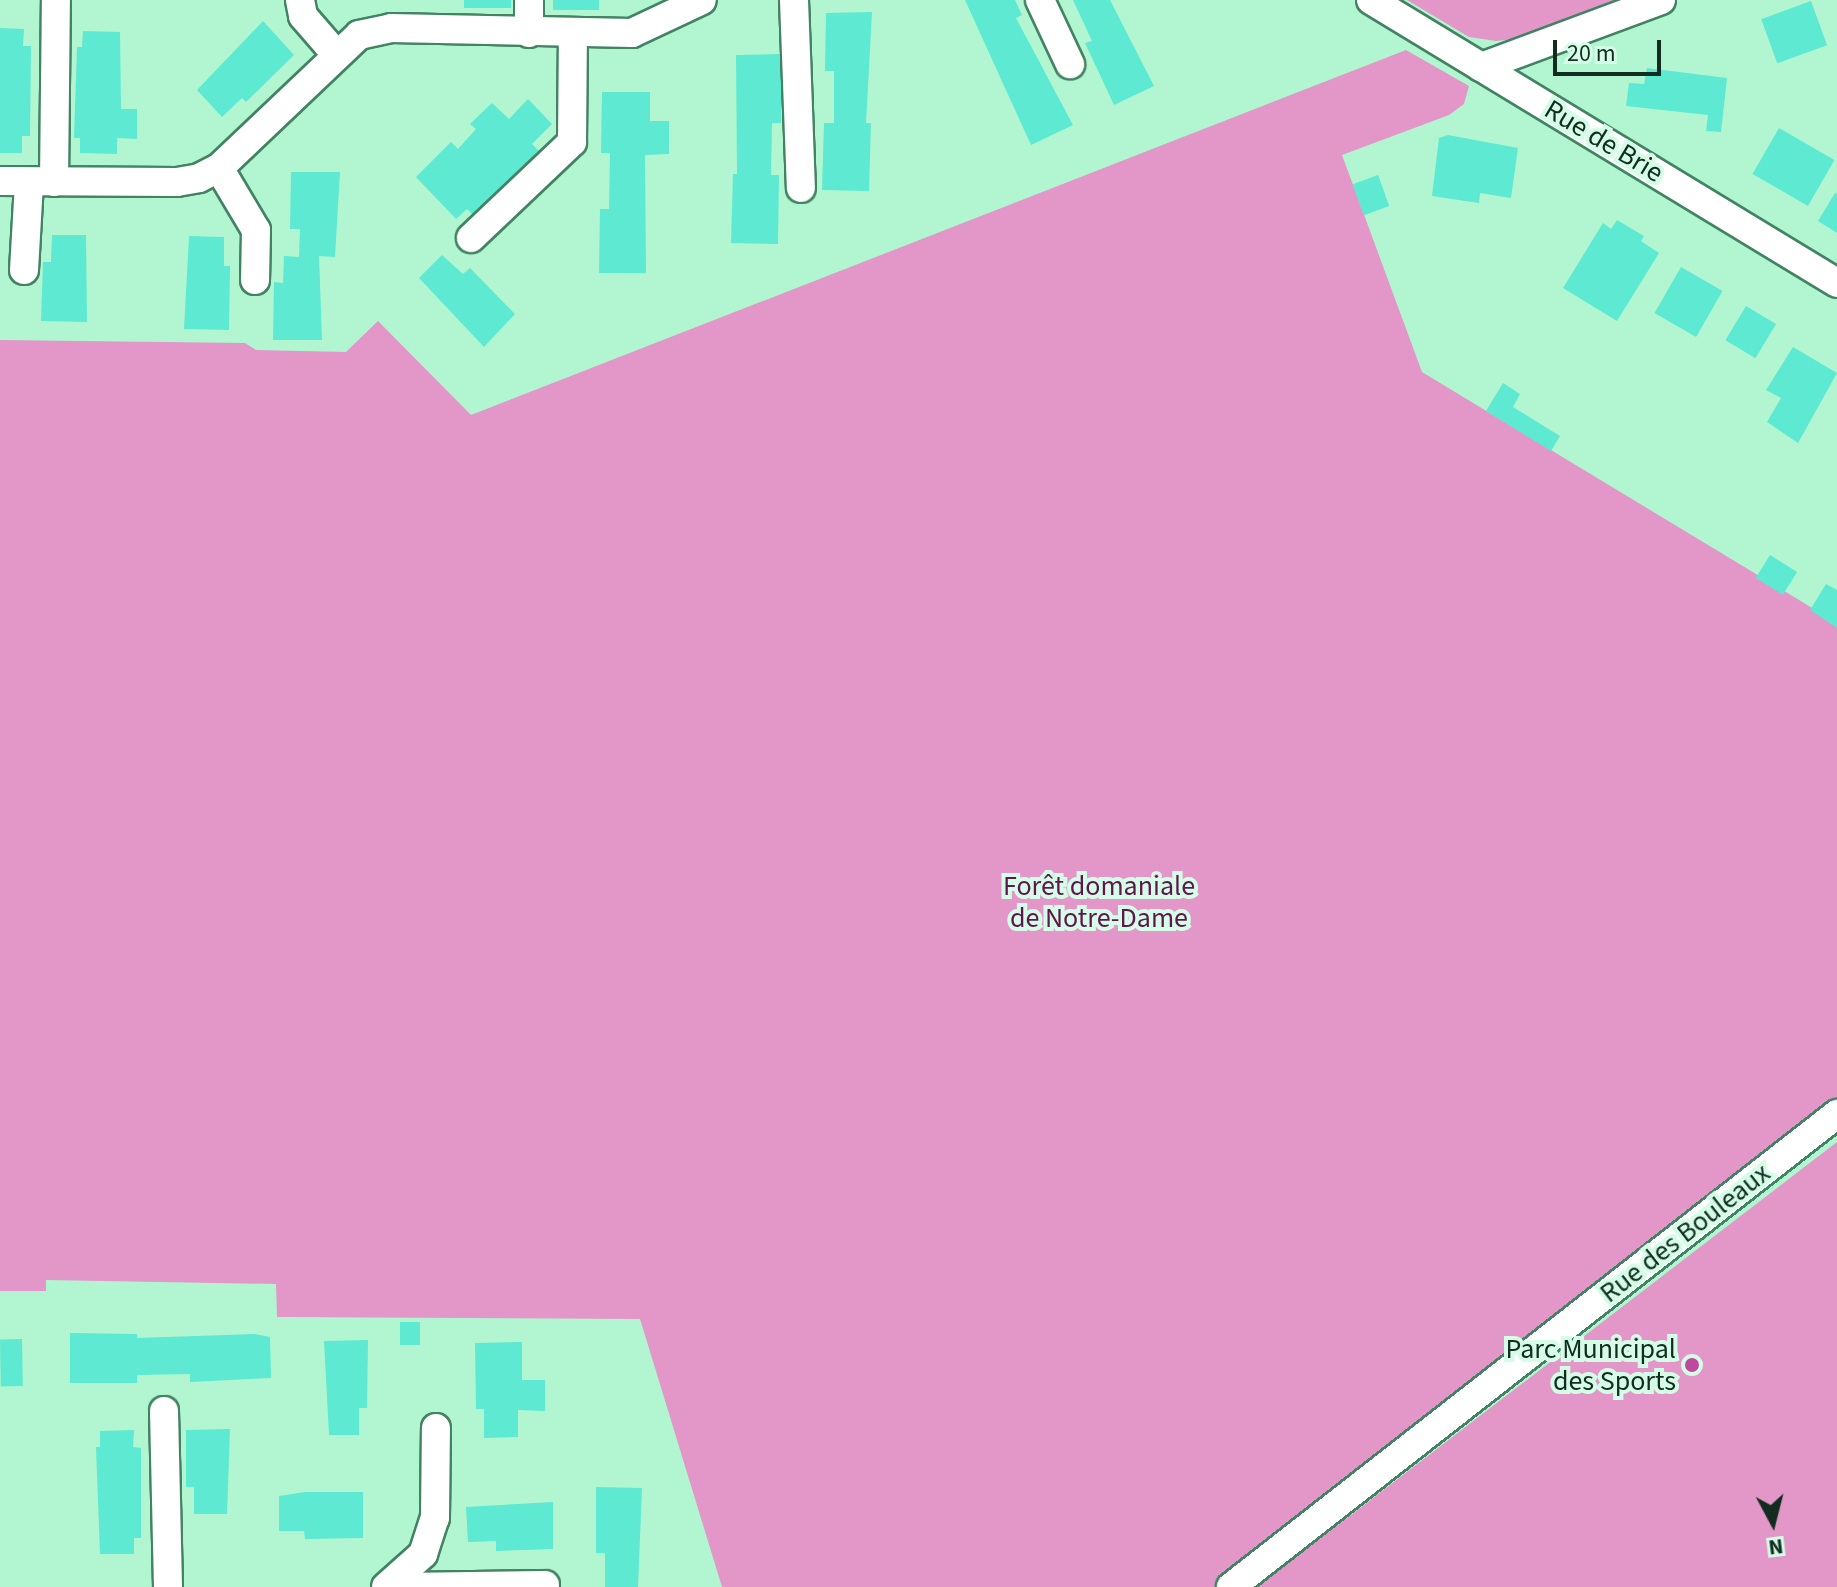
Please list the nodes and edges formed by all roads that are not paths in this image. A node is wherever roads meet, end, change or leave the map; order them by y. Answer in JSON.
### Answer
{"nodes":[{"id":1,"x":56,"y":0,"type":"edge"},
{"id":2,"x":300,"y":0,"type":"edge"},
{"id":3,"x":529,"y":0,"type":"edge"},
{"id":4,"x":702,"y":0,"type":"edge"},
{"id":5,"x":794,"y":0,"type":"edge"},
{"id":6,"x":1040,"y":0,"type":"edge"},
{"id":7,"x":1371,"y":0,"type":"edge"},
{"id":8,"x":1661,"y":0,"type":"edge"},
{"id":9,"x":573,"y":32,"type":"junction"},
{"id":10,"x":529,"y":33,"type":"junction"},
{"id":11,"x":335,"y":53,"type":"junction"},
{"id":12,"x":1070,"y":64,"type":"dead end"},
{"id":13,"x":1481,"y":67,"type":"junction"},
{"id":14,"x":219,"y":168,"type":"junction"},
{"id":15,"x":0,"y":181,"type":"edge"},
{"id":16,"x":41,"y":182,"type":"junction"},
{"id":17,"x":801,"y":188,"type":"dead end"},
{"id":18,"x":471,"y":238,"type":"dead end"},
{"id":19,"x":24,"y":270,"type":"dead end"},
{"id":20,"x":255,"y":280,"type":"dead end"},
{"id":21,"x":1837,"y":283,"type":"edge"},
{"id":22,"x":1837,"y":1114,"type":"edge"},
{"id":23,"x":164,"y":1411,"type":"dead end"},
{"id":24,"x":436,"y":1428,"type":"dead end"},
{"id":25,"x":545,"y":1585,"type":"edge"},
{"id":26,"x":168,"y":1587,"type":"edge"},
{"id":27,"x":386,"y":1587,"type":"edge"},
{"id":28,"x":399,"y":1587,"type":"edge"},
{"id":29,"x":431,"y":1587,"type":"edge"},
{"id":30,"x":1231,"y":1587,"type":"edge"}],
"edges":[{"from":1,"to":16,"type":"street"},
{"from":2,"to":11,"type":"street"},
{"from":3,"to":10,"type":"street"},
{"from":4,"to":9,"type":"street"},
{"from":5,"to":17,"type":"street"},
{"from":6,"to":12,"type":"street"},
{"from":7,"to":13,"type":"street","name":"Rue de Brie"},
{"from":8,"to":13,"type":"street"},
{"from":9,"to":10,"type":"street"},
{"from":9,"to":18,"type":"street"},
{"from":10,"to":11,"type":"street"},
{"from":11,"to":14,"type":"street"},
{"from":13,"to":21,"type":"street","name":"Rue de Brie"},
{"from":14,"to":16,"type":"street"},
{"from":14,"to":20,"type":"street"},
{"from":15,"to":16,"type":"street"},
{"from":16,"to":19,"type":"street"},
{"from":22,"to":30,"type":"street","name":"Rue des Bouleaux"},
{"from":23,"to":26,"type":"street"},
{"from":24,"to":27,"type":"street"},
{"from":25,"to":29,"type":"street"},
{"from":28,"to":29,"type":"street"}]}
